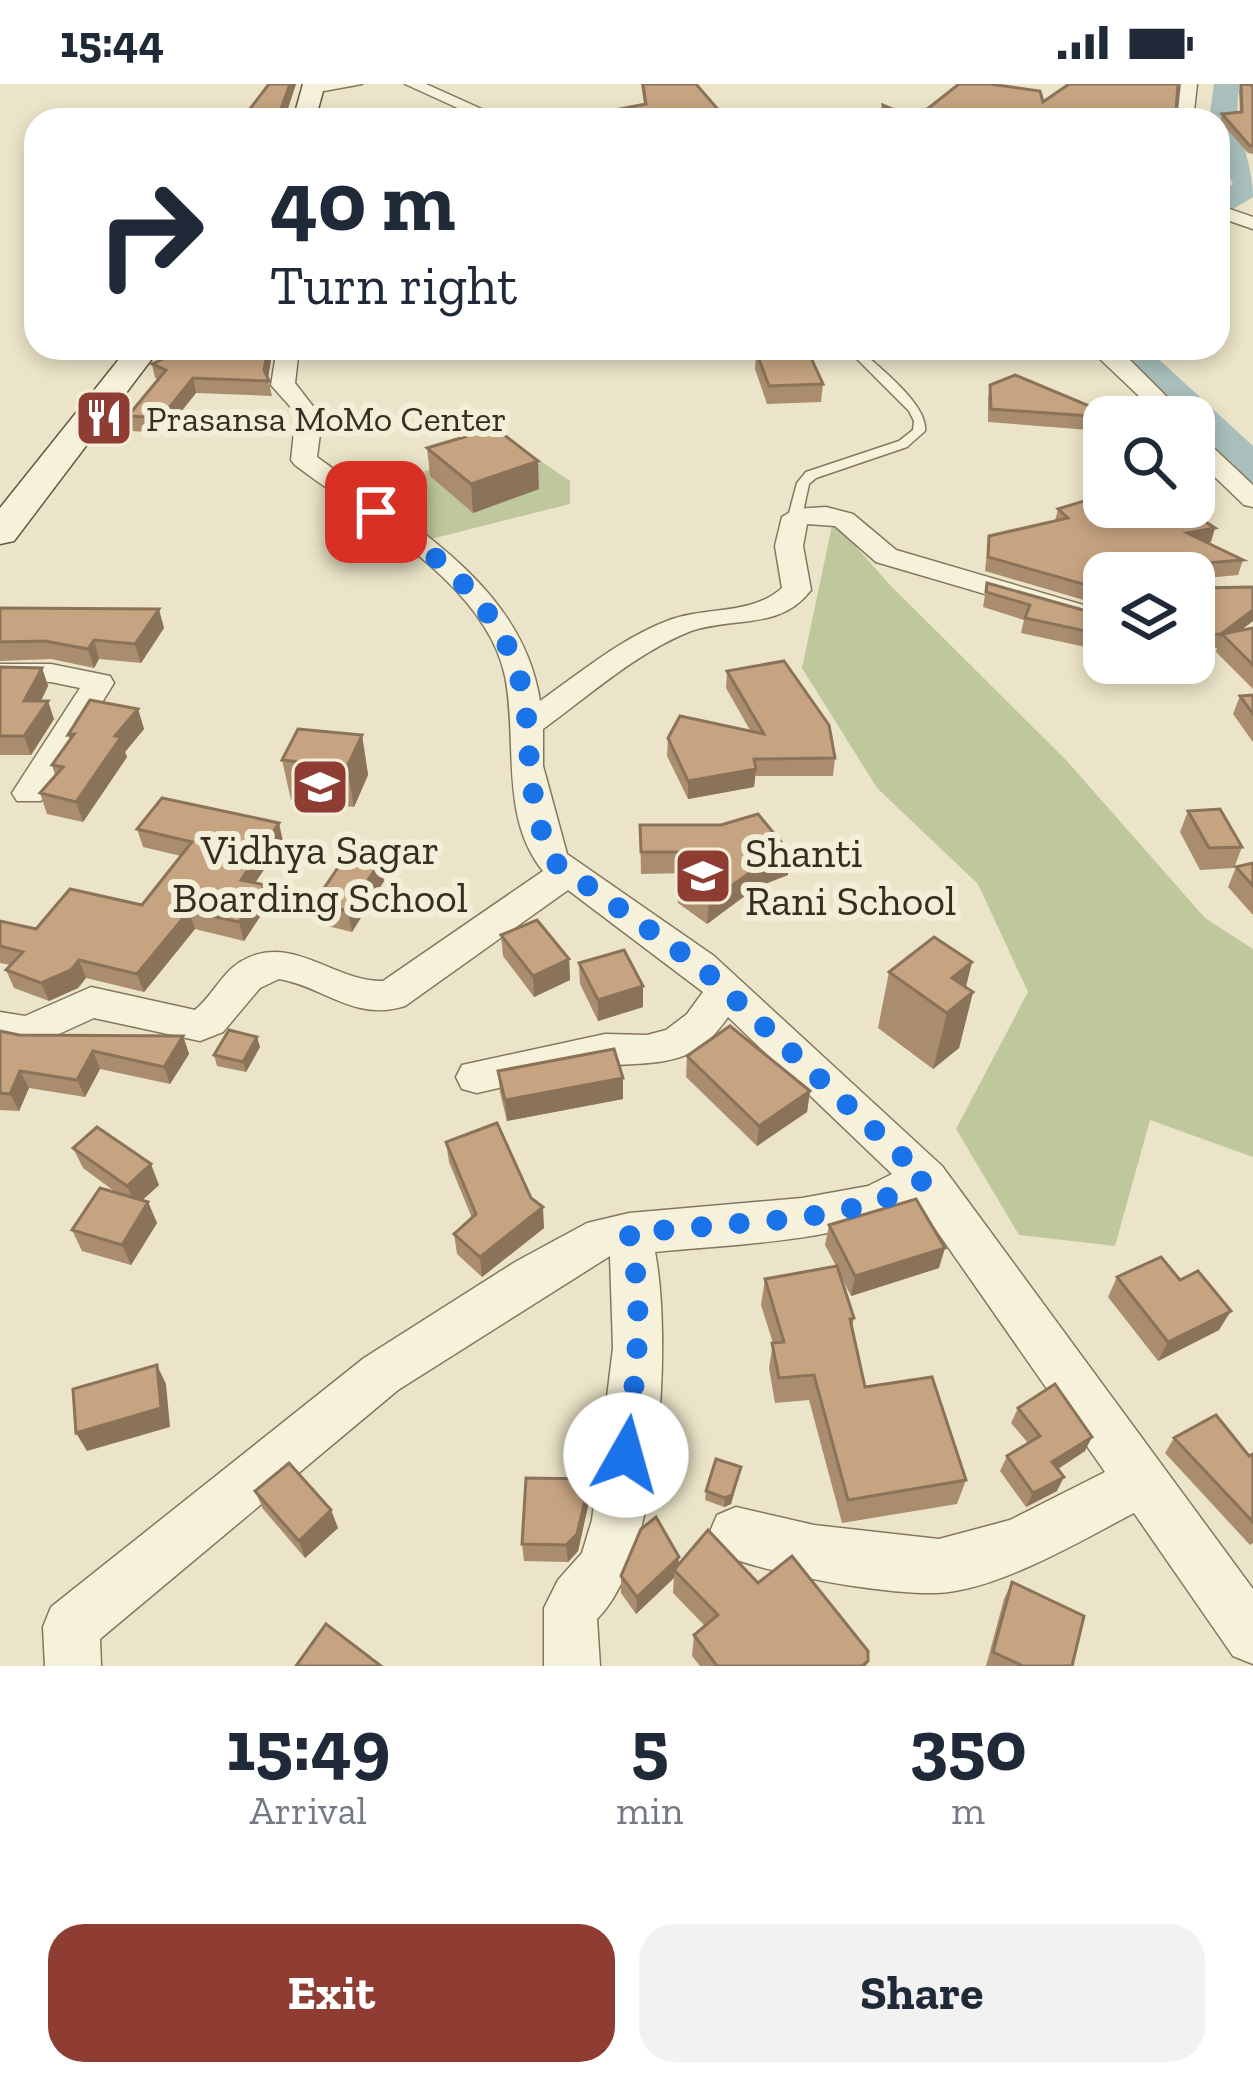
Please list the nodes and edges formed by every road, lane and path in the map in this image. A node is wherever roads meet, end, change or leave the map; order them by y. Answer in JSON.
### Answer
{"nodes":[{"id":1,"x":354,"y":84,"type":"edge"},
{"id":2,"x":413,"y":84,"type":"edge"},
{"id":3,"x":314,"y":86,"type":"edge"},
{"id":4,"x":470,"y":108,"type":"edge"},
{"id":5,"x":135,"y":360,"type":"edge"},
{"id":6,"x":287,"y":360,"type":"edge"},
{"id":7,"x":864,"y":360,"type":"edge"},
{"id":8,"x":1113,"y":360,"type":"edge"},
{"id":9,"x":1152,"y":396,"type":"edge"},
{"id":10,"x":1253,"y":458,"type":"edge"},
{"id":11,"x":1215,"y":461,"type":"edge"},
{"id":12,"x":1220,"y":465,"type":"junction"},
{"id":13,"x":1253,"y":499,"type":"edge"},
{"id":14,"x":796,"y":517,"type":"junction"},
{"id":15,"x":0,"y":533,"type":"edge"},
{"id":16,"x":1083,"y":615,"type":"edge"},
{"id":17,"x":0,"y":674,"type":"edge"},
{"id":18,"x":527,"y":725,"type":"junction"},
{"id":19,"x":29,"y":793,"type":"dead end"},
{"id":20,"x":566,"y":873,"type":"junction"},
{"id":21,"x":726,"y":990,"type":"junction"},
{"id":22,"x":0,"y":1027,"type":"edge"},
{"id":23,"x":478,"y":1076,"type":"dead end"},
{"id":24,"x":926,"y":1179,"type":"junction"},
{"id":25,"x":629,"y":1233,"type":"junction"},
{"id":26,"x":1139,"y":1483,"type":"junction"},
{"id":27,"x":736,"y":1534,"type":"dead end"},
{"id":28,"x":1253,"y":1636,"type":"edge"},
{"id":29,"x":73,"y":1666,"type":"edge"},
{"id":30,"x":572,"y":1666,"type":"edge"}],
"edges":[{"from":1,"to":3,"type":"street"},
{"from":2,"to":4,"type":"street"},
{"from":5,"to":15,"type":"street"},
{"from":6,"to":18,"type":"street"},
{"from":7,"to":14,"type":"lane"},
{"from":8,"to":9,"type":"street"},
{"from":10,"to":12,"type":"street"},
{"from":11,"to":12,"type":"street"},
{"from":12,"to":13,"type":"street"},
{"from":14,"to":16,"type":"street"},
{"from":14,"to":18,"type":"street"},
{"from":17,"to":19,"type":"street"},
{"from":18,"to":20,"type":"street"},
{"from":20,"to":21,"type":"street"},
{"from":20,"to":22,"type":"street"},
{"from":21,"to":23,"type":"street"},
{"from":21,"to":24,"type":"street"},
{"from":24,"to":25,"type":"street"},
{"from":24,"to":26,"type":"street"},
{"from":25,"to":29,"type":"street"},
{"from":25,"to":30,"type":"street"},
{"from":26,"to":27,"type":"street"},
{"from":26,"to":28,"type":"street"}]}
